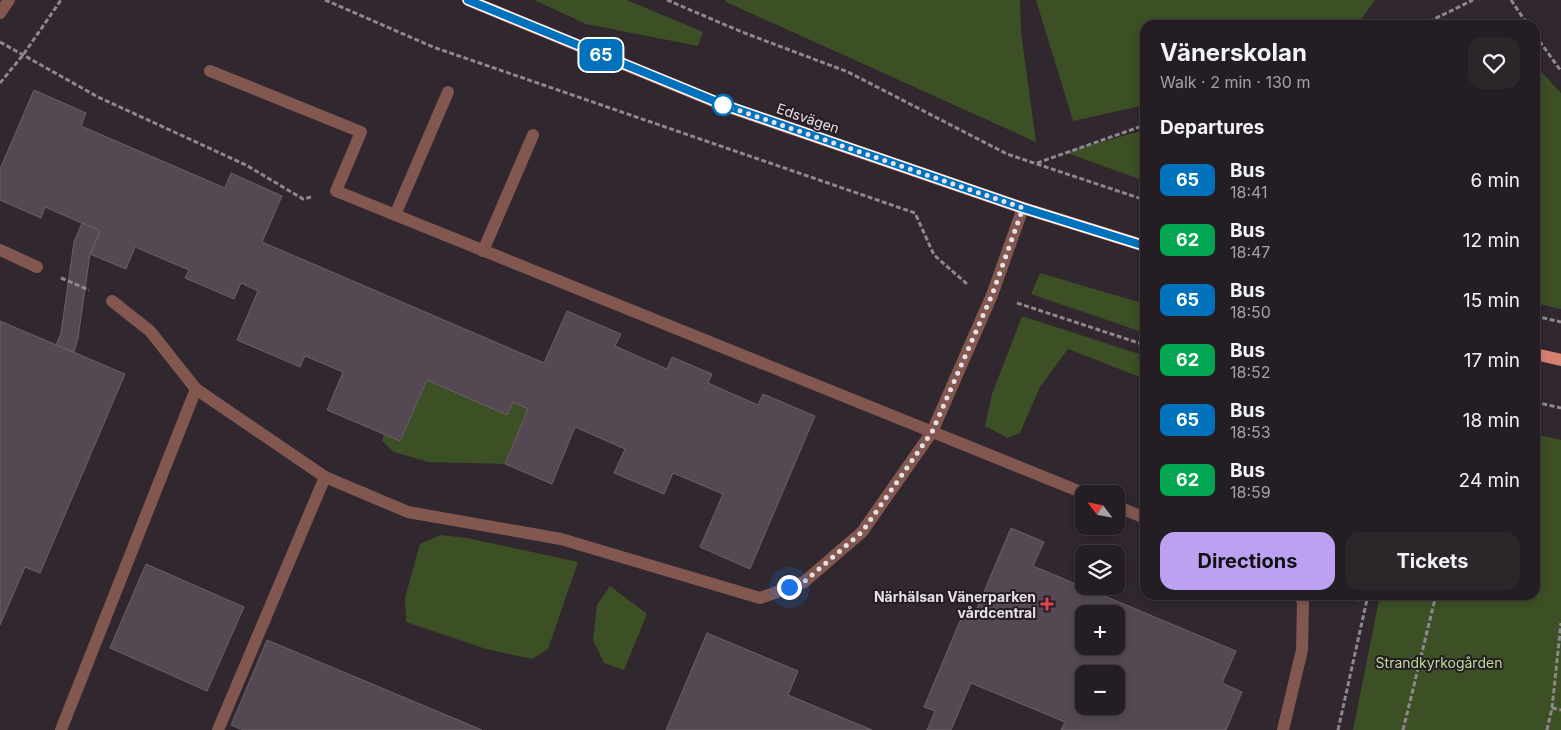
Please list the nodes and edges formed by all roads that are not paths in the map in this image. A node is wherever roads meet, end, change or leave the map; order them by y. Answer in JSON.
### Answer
{"nodes":[{"id":1,"x":9,"y":0,"type":"edge"},
{"id":2,"x":468,"y":0,"type":"edge"},
{"id":3,"x":0,"y":12,"type":"edge"},
{"id":4,"x":210,"y":71,"type":"dead end"},
{"id":5,"x":448,"y":92,"type":"dead end"},
{"id":6,"x":533,"y":134,"type":"dead end"},
{"id":7,"x":1023,"y":208,"type":"junction"},
{"id":8,"x":395,"y":215,"type":"junction"},
{"id":9,"x":1140,"y":244,"type":"edge"},
{"id":10,"x":0,"y":250,"type":"edge"},
{"id":11,"x":483,"y":250,"type":"junction"},
{"id":12,"x":37,"y":267,"type":"road end"},
{"id":13,"x":112,"y":301,"type":"road end"},
{"id":14,"x":1540,"y":355,"type":"edge"},
{"id":15,"x":1561,"y":360,"type":"edge"},
{"id":16,"x":196,"y":390,"type":"junction"},
{"id":17,"x":932,"y":432,"type":"junction"},
{"id":18,"x":325,"y":477,"type":"junction"},
{"id":19,"x":1075,"y":490,"type":"edge"},
{"id":20,"x":1125,"y":510,"type":"edge"},
{"id":21,"x":1140,"y":516,"type":"edge"},
{"id":22,"x":1303,"y":600,"type":"edge"},
{"id":23,"x":61,"y":730,"type":"edge"},
{"id":24,"x":218,"y":730,"type":"edge"},
{"id":25,"x":1283,"y":730,"type":"edge"}],
"edges":[{"from":1,"to":3,"type":"street"},
{"from":2,"to":7,"type":"main road","name":"Edsvägen"},
{"from":4,"to":8,"type":"street"},
{"from":5,"to":8,"type":"street"},
{"from":6,"to":11,"type":"street"},
{"from":7,"to":9,"type":"main road","name":"Edsvägen"},
{"from":7,"to":17,"type":"street"},
{"from":8,"to":11,"type":"street"},
{"from":10,"to":12,"type":"street"},
{"from":11,"to":17,"type":"street"},
{"from":13,"to":16,"type":"street"},
{"from":14,"to":15,"type":"main road"},
{"from":16,"to":18,"type":"street"},
{"from":16,"to":23,"type":"street"},
{"from":17,"to":18,"type":"street"},
{"from":17,"to":19,"type":"street"},
{"from":18,"to":24,"type":"street"},
{"from":20,"to":21,"type":"street"},
{"from":22,"to":25,"type":"street"}]}
